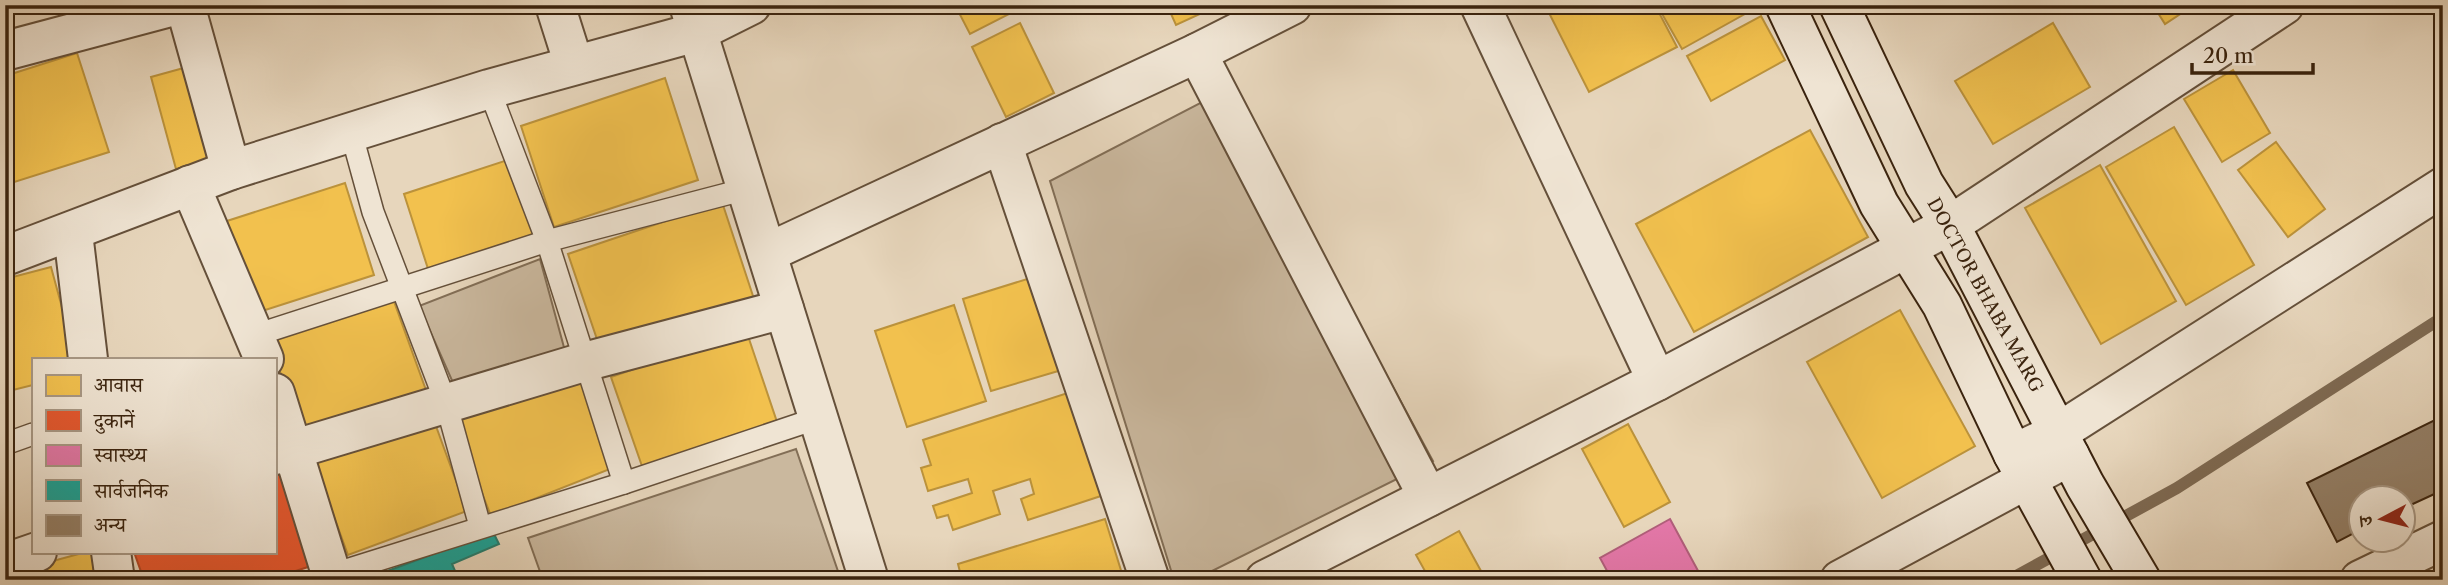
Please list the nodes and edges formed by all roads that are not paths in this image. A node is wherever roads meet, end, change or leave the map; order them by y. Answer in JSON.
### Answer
{"nodes":[{"id":1,"x":178,"y":5,"type":"edge"},
{"id":2,"x":185,"y":5,"type":"edge"},
{"id":3,"x":555,"y":5,"type":"edge"},
{"id":4,"x":751,"y":5,"type":"edge"},
{"id":5,"x":1292,"y":5,"type":"edge"},
{"id":6,"x":1480,"y":5,"type":"edge"},
{"id":7,"x":1785,"y":5,"type":"edge"},
{"id":8,"x":2284,"y":5,"type":"edge"},
{"id":9,"x":1840,"y":6,"type":"edge"},
{"id":10,"x":693,"y":19,"type":"edge"},
{"id":11,"x":5,"y":51,"type":"edge"},
{"id":12,"x":1197,"y":53,"type":"junction"},
{"id":13,"x":574,"y":65,"type":"junction"},
{"id":14,"x":489,"y":89,"type":"junction"},
{"id":15,"x":351,"y":132,"type":"junction"},
{"id":16,"x":1002,"y":144,"type":"junction"},
{"id":17,"x":231,"y":170,"type":"junction"},
{"id":18,"x":190,"y":185,"type":"junction"},
{"id":19,"x":2443,"y":187,"type":"edge"},
{"id":20,"x":746,"y":188,"type":"junction"},
{"id":21,"x":1950,"y":225,"type":"junction"},
{"id":22,"x":73,"y":233,"type":"junction"},
{"id":23,"x":547,"y":241,"type":"junction"},
{"id":24,"x":1908,"y":245,"type":"junction"},
{"id":25,"x":767,"y":253,"type":"junction"},
{"id":26,"x":5,"y":256,"type":"edge"},
{"id":27,"x":402,"y":290,"type":"junction"},
{"id":28,"x":784,"y":309,"type":"junction"},
{"id":29,"x":260,"y":347,"type":"edge"},
{"id":30,"x":88,"y":358,"type":"edge"},
{"id":31,"x":584,"y":362,"type":"junction"},
{"id":32,"x":1657,"y":381,"type":"junction"},
{"id":33,"x":276,"y":400,"type":"edge"},
{"id":34,"x":446,"y":403,"type":"junction"},
{"id":35,"x":818,"y":418,"type":"junction"},
{"id":36,"x":32,"y":434,"type":"edge"},
{"id":37,"x":5,"y":444,"type":"edge"},
{"id":38,"x":284,"y":452,"type":"edge"},
{"id":39,"x":2071,"y":458,"type":"junction"},
{"id":40,"x":2029,"y":482,"type":"junction"},
{"id":41,"x":624,"y":484,"type":"junction"},
{"id":42,"x":1428,"y":497,"type":"junction"},
{"id":43,"x":480,"y":526,"type":"junction"},
{"id":44,"x":2443,"y":540,"type":"edge"},
{"id":45,"x":32,"y":554,"type":"edge"},
{"id":46,"x":110,"y":554,"type":"edge"},
{"id":47,"x":5,"y":563,"type":"edge"},
{"id":48,"x":327,"y":578,"type":"edge"},
{"id":49,"x":116,"y":580,"type":"edge"},
{"id":50,"x":869,"y":580,"type":"edge"},
{"id":51,"x":1150,"y":580,"type":"edge"},
{"id":52,"x":1265,"y":580,"type":"edge"},
{"id":53,"x":1840,"y":580,"type":"edge"},
{"id":54,"x":2082,"y":580,"type":"edge"},
{"id":55,"x":2141,"y":580,"type":"edge"},
{"id":56,"x":2360,"y":580,"type":"edge"}],
"edges":[{"from":1,"to":11,"type":"street"},
{"from":2,"to":17,"type":"street"},
{"from":3,"to":13,"type":"street"},
{"from":4,"to":10,"type":"street"},
{"from":5,"to":12,"type":"street"},
{"from":6,"to":32,"type":"street"},
{"from":7,"to":24,"type":"street"},
{"from":8,"to":21,"type":"street"},
{"from":9,"to":21,"type":"street","name":"DOCTOR BHABA MARG"},
{"from":10,"to":13,"type":"street"},
{"from":10,"to":20,"type":"street"},
{"from":12,"to":16,"type":"street"},
{"from":12,"to":42,"type":"street"},
{"from":13,"to":14,"type":"street"},
{"from":14,"to":15,"type":"street"},
{"from":14,"to":23,"type":"lane"},
{"from":15,"to":17,"type":"street"},
{"from":15,"to":27,"type":"lane"},
{"from":16,"to":25,"type":"street"},
{"from":16,"to":51,"type":"street"},
{"from":17,"to":18,"type":"street"},
{"from":18,"to":22,"type":"street"},
{"from":18,"to":29,"type":"street"},
{"from":19,"to":39,"type":"street"},
{"from":20,"to":23,"type":"lane"},
{"from":20,"to":25,"type":"street"},
{"from":21,"to":24,"type":"street"},
{"from":21,"to":39,"type":"street","name":"DOCTOR BHABA MARG"},
{"from":22,"to":26,"type":"street"},
{"from":22,"to":30,"type":"street"},
{"from":23,"to":27,"type":"lane"},
{"from":23,"to":31,"type":"lane"},
{"from":24,"to":32,"type":"street"},
{"from":24,"to":40,"type":"street"},
{"from":25,"to":28,"type":"street"},
{"from":27,"to":29,"type":"lane"},
{"from":27,"to":34,"type":"lane"},
{"from":28,"to":31,"type":"street"},
{"from":28,"to":35,"type":"street"},
{"from":31,"to":34,"type":"street"},
{"from":31,"to":41,"type":"lane"},
{"from":32,"to":42,"type":"street"},
{"from":33,"to":38,"type":"street"},
{"from":34,"to":38,"type":"street"},
{"from":34,"to":43,"type":"lane"},
{"from":35,"to":41,"type":"lane"},
{"from":35,"to":50,"type":"street"},
{"from":36,"to":37,"type":"lane"},
{"from":38,"to":48,"type":"street"},
{"from":39,"to":40,"type":"street"},
{"from":39,"to":55,"type":"street","name":"DOCTOR BHABA MARG"},
{"from":40,"to":53,"type":"street"},
{"from":40,"to":54,"type":"street"},
{"from":41,"to":43,"type":"lane"},
{"from":42,"to":52,"type":"street"},
{"from":43,"to":48,"type":"lane"},
{"from":44,"to":56,"type":"street"},
{"from":45,"to":47,"type":"street"},
{"from":46,"to":49,"type":"street"}]}
